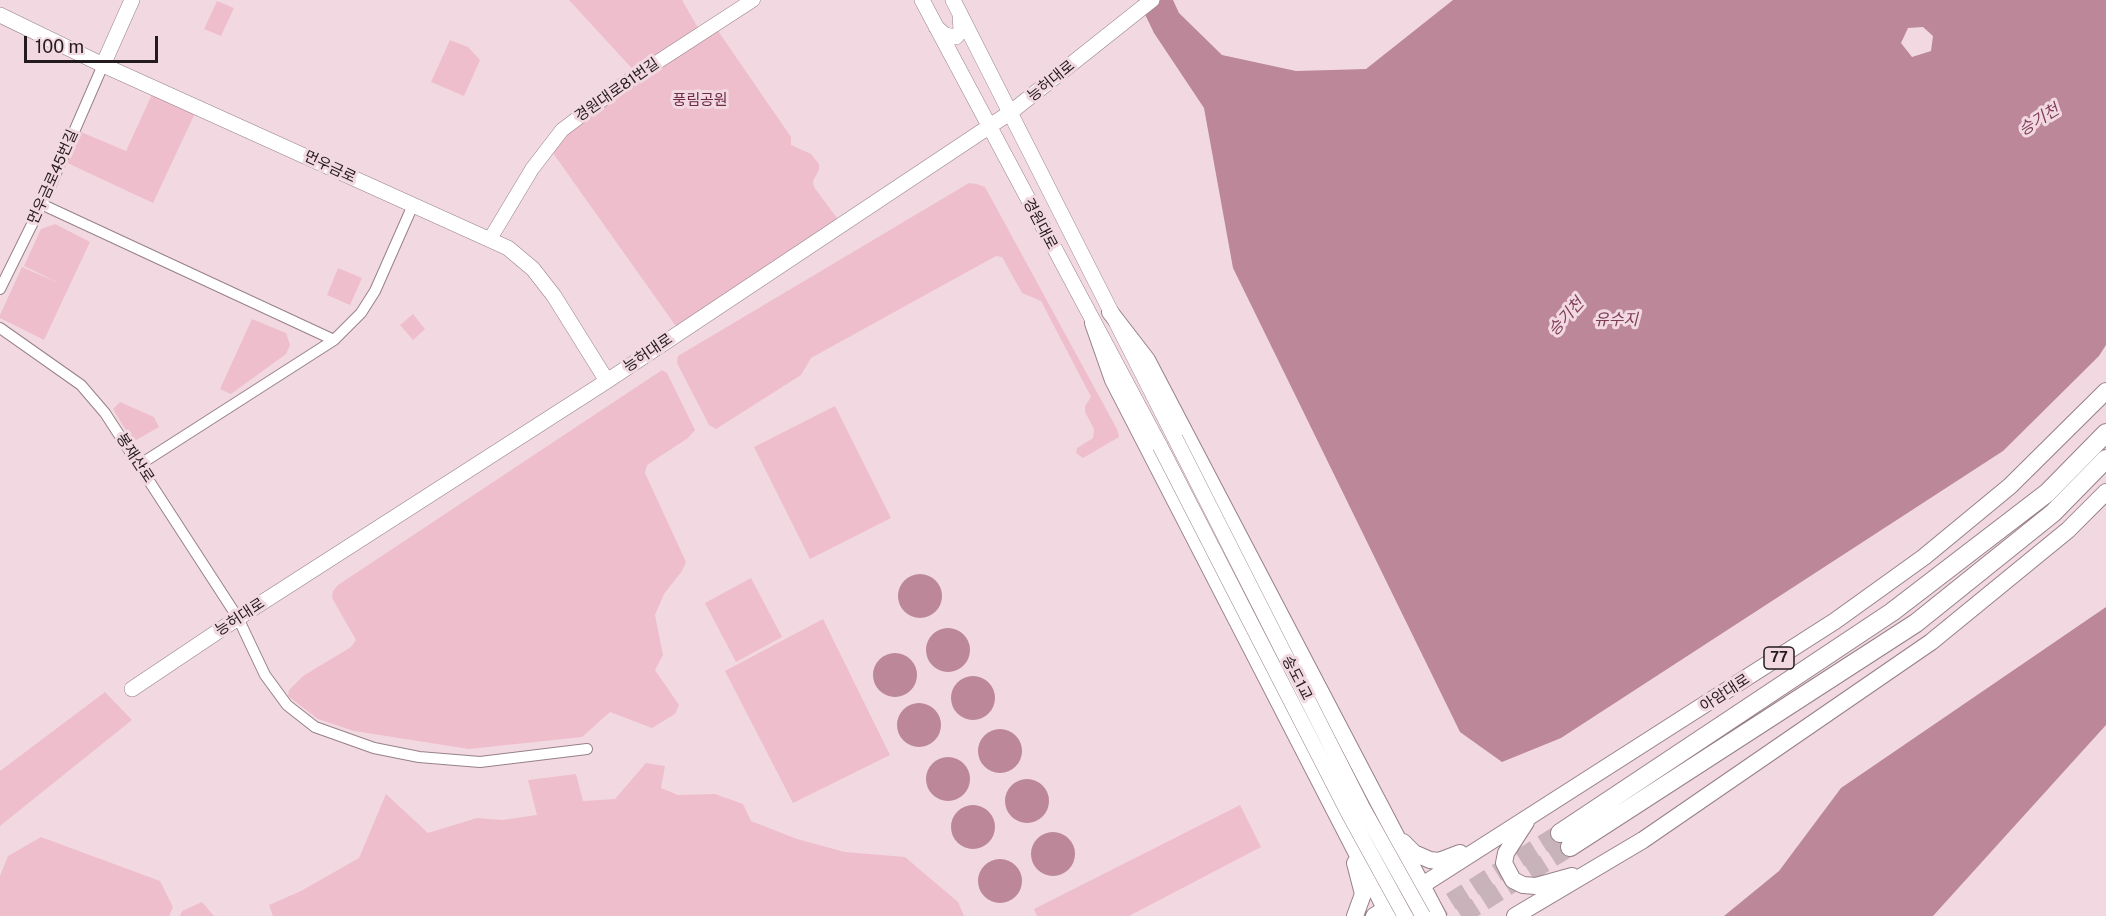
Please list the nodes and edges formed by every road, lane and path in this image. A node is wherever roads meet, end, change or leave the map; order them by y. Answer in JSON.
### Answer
{"nodes":[{"id":1,"x":132,"y":0,"type":"edge"},
{"id":2,"x":753,"y":0,"type":"edge"},
{"id":3,"x":922,"y":0,"type":"edge"},
{"id":4,"x":1152,"y":0,"type":"edge"},
{"id":5,"x":957,"y":7,"type":"edge"},
{"id":6,"x":0,"y":15,"type":"edge"},
{"id":7,"x":936,"y":27,"type":"junction"},
{"id":8,"x":103,"y":64,"type":"junction"},
{"id":9,"x":1011,"y":112,"type":"junction"},
{"id":10,"x":989,"y":128,"type":"junction"},
{"id":11,"x":41,"y":204,"type":"junction"},
{"id":12,"x":413,"y":205,"type":"junction"},
{"id":13,"x":489,"y":239,"type":"junction"},
{"id":14,"x":0,"y":289,"type":"edge"},
{"id":15,"x":1110,"y":312,"type":"junction"},
{"id":16,"x":1093,"y":323,"type":"junction"},
{"id":17,"x":0,"y":328,"type":"edge"},
{"id":18,"x":334,"y":340,"type":"junction"},
{"id":19,"x":607,"y":381,"type":"junction"},
{"id":20,"x":2106,"y":391,"type":"edge"},
{"id":21,"x":2106,"y":433,"type":"edge"},
{"id":22,"x":1175,"y":438,"type":"joint"},
{"id":23,"x":1160,"y":446,"type":"joint"},
{"id":24,"x":2106,"y":459,"type":"edge"},
{"id":25,"x":139,"y":465,"type":"junction"},
{"id":26,"x":2106,"y":492,"type":"edge"},
{"id":27,"x":238,"y":618,"type":"junction"},
{"id":28,"x":132,"y":689,"type":"dead end"},
{"id":29,"x":587,"y":749,"type":"dead end"},
{"id":30,"x":1530,"y":817,"type":"junction"},
{"id":31,"x":1397,"y":838,"type":"junction"},
{"id":32,"x":1486,"y":844,"type":"junction"},
{"id":33,"x":1354,"y":847,"type":"junction"},
{"id":34,"x":1586,"y":874,"type":"junction"},
{"id":35,"x":1422,"y":885,"type":"junction"},
{"id":36,"x":1383,"y":914,"type":"edge"},
{"id":37,"x":1355,"y":916,"type":"edge"},
{"id":38,"x":1405,"y":916,"type":"edge"},
{"id":39,"x":1423,"y":916,"type":"edge"},
{"id":40,"x":1438,"y":916,"type":"edge"},
{"id":41,"x":1515,"y":916,"type":"edge"}],
"edges":[{"from":1,"to":8,"type":"main road"},
{"from":2,"to":13,"type":"street","name":"경원대로81번길"},
{"from":3,"to":7,"type":"main road","name":"경원대로"},
{"from":4,"to":9,"type":"main road","name":"능허대로"},
{"from":5,"to":7,"type":"main road"},
{"from":5,"to":9,"type":"main road","name":"경원대로"},
{"from":6,"to":8,"type":"main road","name":"먼우금로"},
{"from":7,"to":10,"type":"main road","name":"경원대로"},
{"from":8,"to":11,"type":"street","name":"먼우금로45번길"},
{"from":8,"to":12,"type":"main road","name":"먼우금로"},
{"from":9,"to":10,"type":"main road","name":"능허대로"},
{"from":9,"to":15,"type":"main road","name":"경원대로"},
{"from":10,"to":16,"type":"main road","name":"경원대로"},
{"from":10,"to":19,"type":"main road","name":"능허대로"},
{"from":11,"to":14,"type":"street","name":"먼우금로45번길"},
{"from":11,"to":18,"type":"street"},
{"from":12,"to":13,"type":"main road","name":"먼우금로"},
{"from":12,"to":18,"type":"street"},
{"from":13,"to":19,"type":"main road","name":"먼우금로"},
{"from":15,"to":22,"type":"main road","name":"경원대로"},
{"from":15,"to":31,"type":"main road"},
{"from":16,"to":23,"type":"main road","name":"경원대로"},
{"from":16,"to":33,"type":"main road"},
{"from":17,"to":25,"type":"street","name":"봉재산로"},
{"from":18,"to":25,"type":"street"},
{"from":19,"to":27,"type":"main road","name":"능허대로"},
{"from":20,"to":30,"type":"main road","name":"아암대로","number":"77"},
{"from":21,"to":24,"type":"highway","name":"아암대로"},
{"from":22,"to":39,"type":"main road","name":"송도1교","bridge":true},
{"from":23,"to":38,"type":"main road","name":"송도1교","bridge":true},
{"from":25,"to":27,"type":"street","name":"봉재산로"},
{"from":26,"to":34,"type":"main road"},
{"from":27,"to":28,"type":"main road","name":"능허대로"},
{"from":27,"to":29,"type":"street","name":"봉재산로"},
{"from":30,"to":32,"type":"main road","name":"아암대로","number":"77"},
{"from":30,"to":34,"type":"main road"},
{"from":31,"to":32,"type":"main road"},
{"from":31,"to":35,"type":"main road"},
{"from":32,"to":35,"type":"main road","name":"아암대로","number":"77"},
{"from":33,"to":36,"type":"main road"},
{"from":33,"to":37,"type":"main road"},
{"from":34,"to":41,"type":"main road"},
{"from":35,"to":36,"type":"main road","name":"아암대로","number":"77"},
{"from":35,"to":40,"type":"main road"}]}
